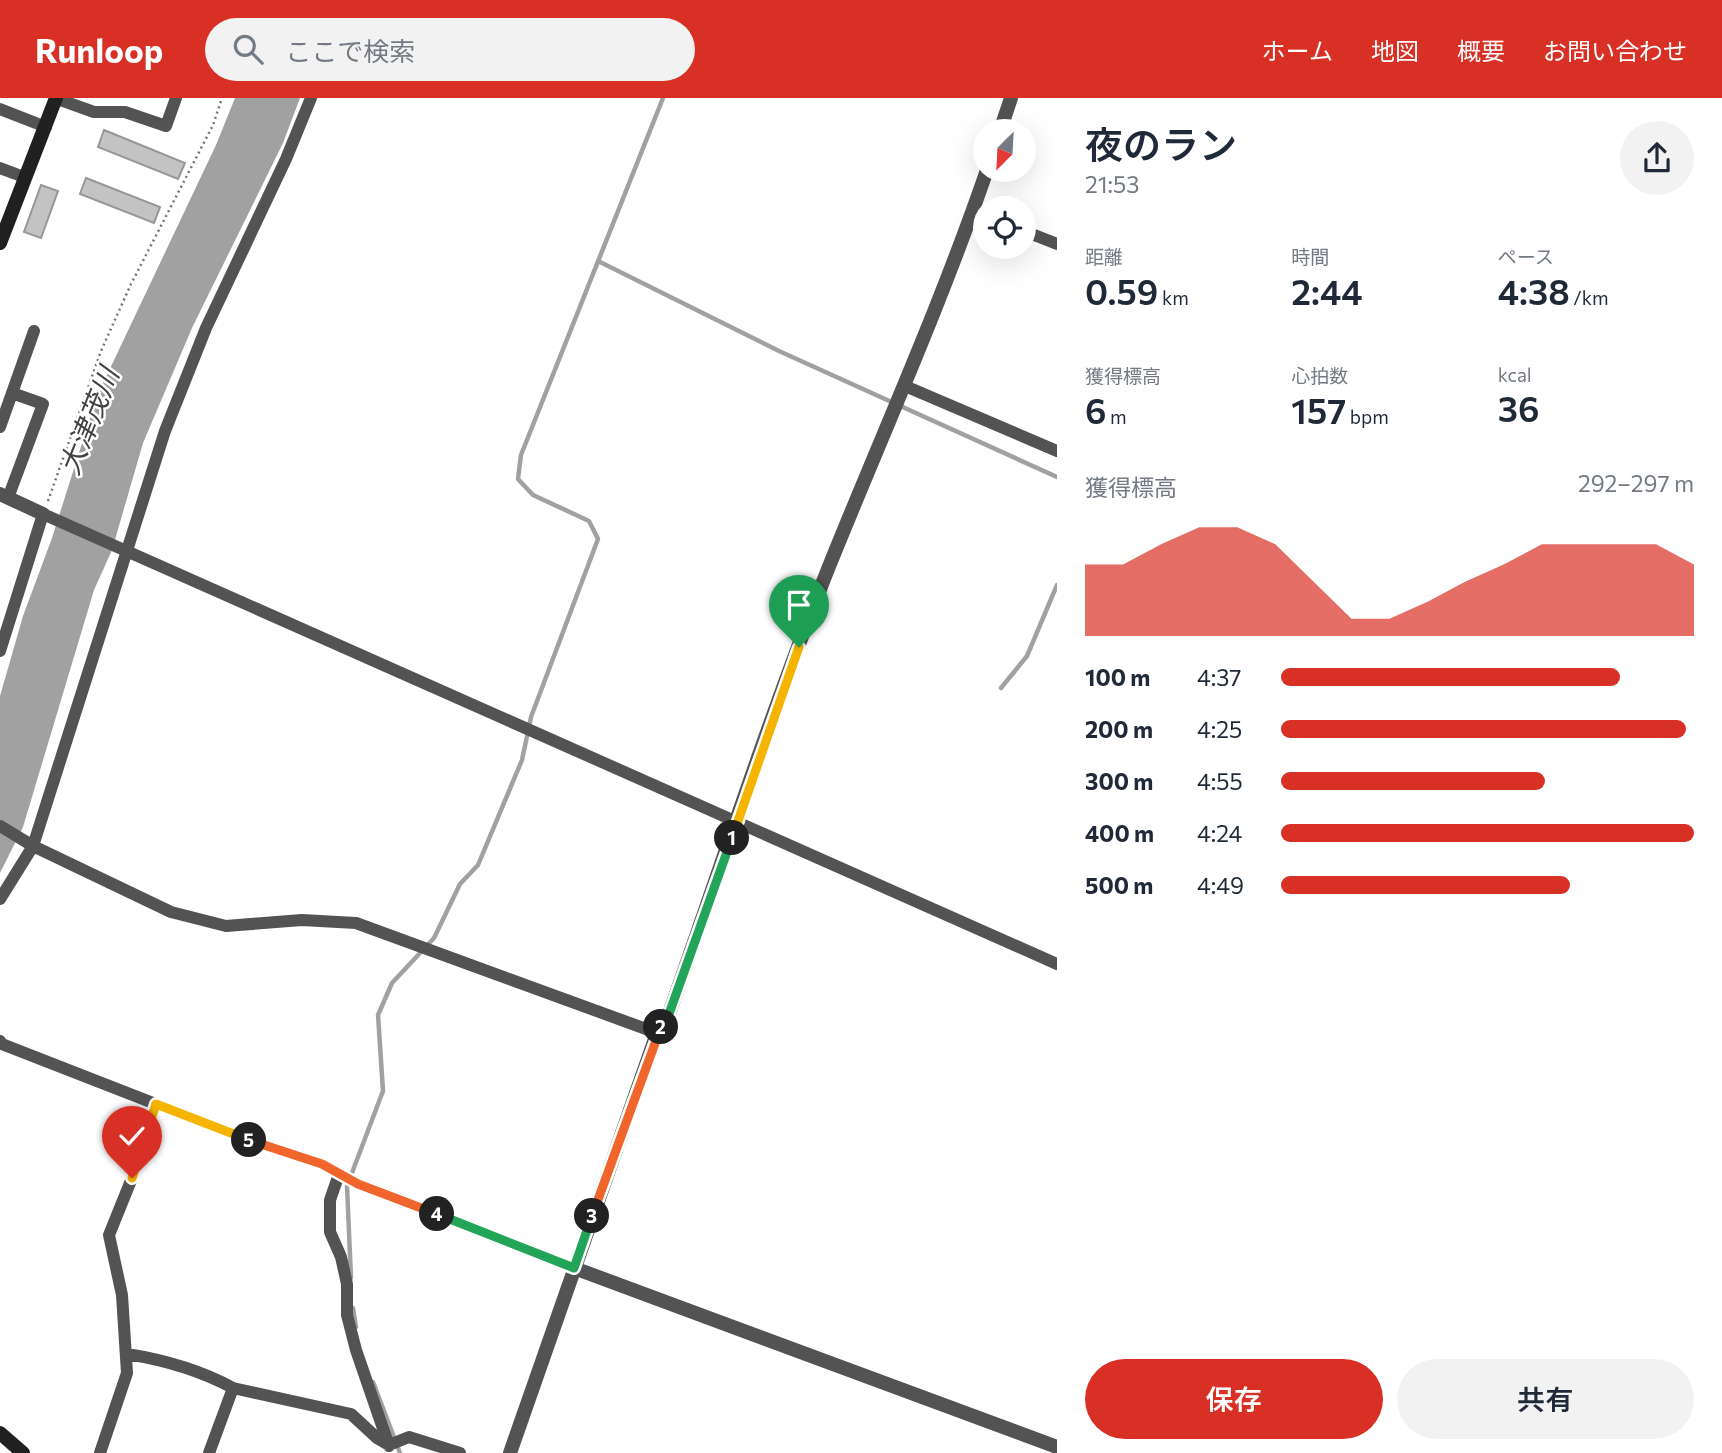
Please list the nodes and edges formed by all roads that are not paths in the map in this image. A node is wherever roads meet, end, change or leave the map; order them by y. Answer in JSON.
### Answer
{"nodes":[{"id":1,"x":56,"y":98,"type":"edge"},
{"id":2,"x":176,"y":98,"type":"edge"},
{"id":3,"x":311,"y":98,"type":"edge"},
{"id":4,"x":1011,"y":98,"type":"edge"},
{"id":5,"x":0,"y":109,"type":"edge"},
{"id":6,"x":1004,"y":119,"type":"edge"},
{"id":7,"x":46,"y":127,"type":"junction"},
{"id":8,"x":0,"y":168,"type":"edge"},
{"id":9,"x":24,"y":177,"type":"junction"},
{"id":10,"x":973,"y":227,"type":"edge"},
{"id":11,"x":1036,"y":236,"type":"edge"},
{"id":12,"x":0,"y":243,"type":"edge"},
{"id":13,"x":1057,"y":244,"type":"edge"},
{"id":14,"x":34,"y":331,"type":"dead end"},
{"id":15,"x":905,"y":386,"type":"junction"},
{"id":16,"x":12,"y":393,"type":"junction"},
{"id":17,"x":0,"y":427,"type":"edge"},
{"id":18,"x":1057,"y":451,"type":"edge"},
{"id":19,"x":4,"y":496,"type":"edge"},
{"id":20,"x":43,"y":514,"type":"junction"},
{"id":21,"x":127,"y":551,"type":"junction"},
{"id":22,"x":0,"y":651,"type":"edge"},
{"id":23,"x":737,"y":822,"type":"junction"},
{"id":24,"x":0,"y":827,"type":"edge"},
{"id":25,"x":33,"y":846,"type":"junction"},
{"id":26,"x":0,"y":899,"type":"edge"},
{"id":27,"x":1057,"y":964,"type":"edge"},
{"id":28,"x":657,"y":1033,"type":"junction"},
{"id":29,"x":0,"y":1041,"type":"edge"},
{"id":30,"x":156,"y":1104,"type":"junction"},
{"id":31,"x":339,"y":1174,"type":"junction"},
{"id":32,"x":574,"y":1268,"type":"junction"},
{"id":33,"x":127,"y":1354,"type":"junction"},
{"id":34,"x":233,"y":1388,"type":"junction"},
{"id":35,"x":0,"y":1433,"type":"edge"},
{"id":36,"x":1057,"y":1447,"type":"edge"},
{"id":37,"x":390,"y":1449,"type":"edge"},
{"id":38,"x":23,"y":1453,"type":"edge"},
{"id":39,"x":100,"y":1453,"type":"edge"},
{"id":40,"x":208,"y":1453,"type":"edge"},
{"id":41,"x":460,"y":1453,"type":"edge"},
{"id":42,"x":510,"y":1453,"type":"edge"}],
"edges":[{"from":1,"to":2,"type":"street"},
{"from":1,"to":7,"type":"main road"},
{"from":3,"to":21,"type":"street"},
{"from":4,"to":6,"type":"street"},
{"from":5,"to":7,"type":"street"},
{"from":7,"to":9,"type":"main road"},
{"from":8,"to":9,"type":"street"},
{"from":9,"to":12,"type":"main road"},
{"from":10,"to":15,"type":"street"},
{"from":11,"to":13,"type":"street"},
{"from":14,"to":16,"type":"street"},
{"from":15,"to":18,"type":"street"},
{"from":15,"to":23,"type":"street"},
{"from":16,"to":17,"type":"street"},
{"from":16,"to":19,"type":"street"},
{"from":19,"to":20,"type":"street"},
{"from":20,"to":21,"type":"street"},
{"from":20,"to":22,"type":"street"},
{"from":21,"to":23,"type":"street"},
{"from":21,"to":25,"type":"street"},
{"from":23,"to":27,"type":"street"},
{"from":23,"to":28,"type":"street"},
{"from":24,"to":25,"type":"street"},
{"from":25,"to":26,"type":"street"},
{"from":25,"to":28,"type":"street"},
{"from":28,"to":32,"type":"street"},
{"from":29,"to":30,"type":"street"},
{"from":30,"to":31,"type":"street"},
{"from":30,"to":33,"type":"street"},
{"from":31,"to":32,"type":"street"},
{"from":31,"to":37,"type":"street"},
{"from":32,"to":36,"type":"street"},
{"from":32,"to":42,"type":"street"},
{"from":33,"to":34,"type":"street"},
{"from":33,"to":39,"type":"street"},
{"from":34,"to":37,"type":"street"},
{"from":34,"to":40,"type":"street"},
{"from":35,"to":38,"type":"main road"},
{"from":37,"to":41,"type":"street"}]}
